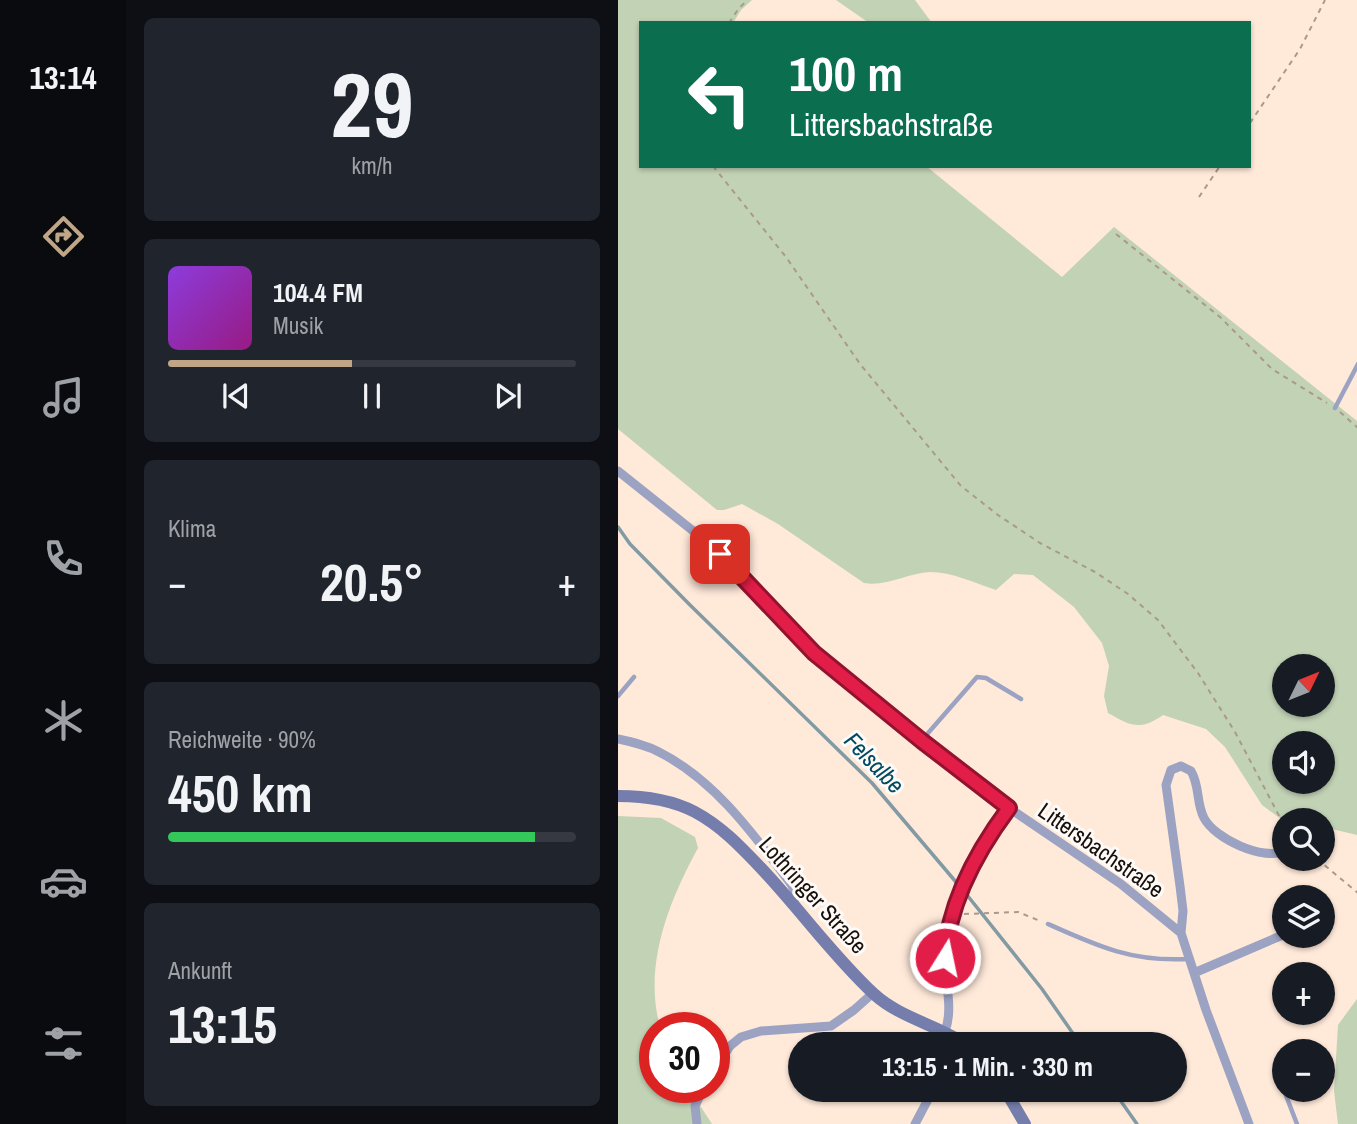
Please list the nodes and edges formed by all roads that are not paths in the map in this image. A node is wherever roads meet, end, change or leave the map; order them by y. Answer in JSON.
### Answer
{"nodes":[{"id":1,"x":1357,"y":364,"type":"edge"},
{"id":2,"x":1335,"y":408,"type":"road end"},
{"id":3,"x":618,"y":471,"type":"edge"},
{"id":4,"x":634,"y":677,"type":"dead end"},
{"id":5,"x":618,"y":696,"type":"edge"},
{"id":6,"x":1021,"y":699,"type":"dead end"},
{"id":7,"x":618,"y":739,"type":"edge"},
{"id":8,"x":922,"y":741,"type":"junction"},
{"id":9,"x":618,"y":796,"type":"edge"},
{"id":10,"x":1009,"y":808,"type":"junction"},
{"id":11,"x":1272,"y":854,"type":"edge"},
{"id":12,"x":794,"y":903,"type":"junction"},
{"id":13,"x":1048,"y":924,"type":"road end"},
{"id":14,"x":1181,"y":933,"type":"junction"},
{"id":15,"x":1272,"y":940,"type":"edge"},
{"id":16,"x":1188,"y":959,"type":"junction"},
{"id":17,"x":1194,"y":973,"type":"junction"},
{"id":18,"x":873,"y":993,"type":"junction"},
{"id":19,"x":945,"y":1031,"type":"joint"},
{"id":20,"x":730,"y":1048,"type":"edge"},
{"id":21,"x":927,"y":1102,"type":"edge"},
{"id":22,"x":1012,"y":1102,"type":"edge"},
{"id":23,"x":1289,"y":1102,"type":"edge"},
{"id":24,"x":696,"y":1103,"type":"edge"},
{"id":25,"x":697,"y":1124,"type":"edge"},
{"id":26,"x":915,"y":1124,"type":"edge"},
{"id":27,"x":1025,"y":1124,"type":"edge"},
{"id":28,"x":1249,"y":1124,"type":"edge"},
{"id":29,"x":1298,"y":1124,"type":"edge"}],
"edges":[{"from":1,"to":2,"type":"lane"},
{"from":3,"to":8,"type":"street","name":"Littersbachstraße"},
{"from":4,"to":5,"type":"lane"},
{"from":6,"to":8,"type":"lane"},
{"from":7,"to":12,"type":"street"},
{"from":8,"to":10,"type":"street","name":"Littersbachstraße"},
{"from":9,"to":12,"type":"main road","name":"Lothringer Straße"},
{"from":10,"to":14,"type":"street","name":"Littersbachstraße"},
{"from":10,"to":19,"type":"street"},
{"from":11,"to":14,"type":"street"},
{"from":12,"to":18,"type":"main road","name":"Lothringer Straße"},
{"from":13,"to":16,"type":"lane"},
{"from":14,"to":16,"type":"street"},
{"from":15,"to":17,"type":"street"},
{"from":16,"to":17,"type":"street"},
{"from":17,"to":28,"type":"street"},
{"from":18,"to":19,"type":"main road","name":"Lothringer Straße"},
{"from":18,"to":20,"type":"street"},
{"from":21,"to":26,"type":"street"},
{"from":22,"to":27,"type":"main road"},
{"from":23,"to":29,"type":"lane"},
{"from":24,"to":25,"type":"street"}]}
